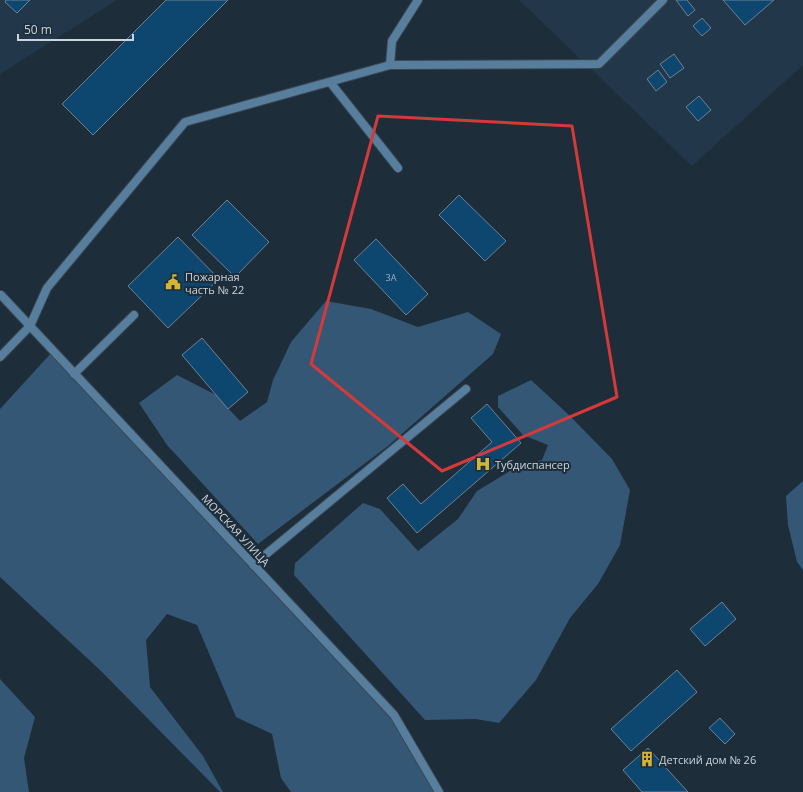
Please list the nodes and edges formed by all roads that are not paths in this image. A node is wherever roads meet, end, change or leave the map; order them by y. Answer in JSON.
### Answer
{"nodes":[{"id":1,"x":418,"y":0,"type":"edge"},
{"id":2,"x":663,"y":0,"type":"edge"},
{"id":3,"x":390,"y":65,"type":"junction"},
{"id":4,"x":330,"y":82,"type":"junction"},
{"id":5,"x":398,"y":168,"type":"dead end"},
{"id":6,"x":1,"y":294,"type":"edge"},
{"id":7,"x":134,"y":315,"type":"dead end"},
{"id":8,"x":30,"y":326,"type":"junction"},
{"id":9,"x":0,"y":357,"type":"edge"},
{"id":10,"x":74,"y":374,"type":"junction"},
{"id":11,"x":466,"y":389,"type":"dead end"},
{"id":12,"x":253,"y":565,"type":"junction"},
{"id":13,"x":438,"y":792,"type":"edge"}],
"edges":[{"from":1,"to":3,"type":"street"},
{"from":2,"to":3,"type":"street"},
{"from":3,"to":4,"type":"street"},
{"from":4,"to":5,"type":"street"},
{"from":4,"to":8,"type":"street"},
{"from":6,"to":8,"type":"street","name":"МОРСКАЯ УЛИЦА"},
{"from":7,"to":10,"type":"street"},
{"from":8,"to":9,"type":"street"},
{"from":8,"to":10,"type":"street","name":"МОРСКАЯ УЛИЦА"},
{"from":10,"to":12,"type":"street","name":"МОРСКАЯ УЛИЦА"},
{"from":11,"to":12,"type":"street"},
{"from":12,"to":13,"type":"street","name":"МОРСКАЯ УЛИЦА"}]}
